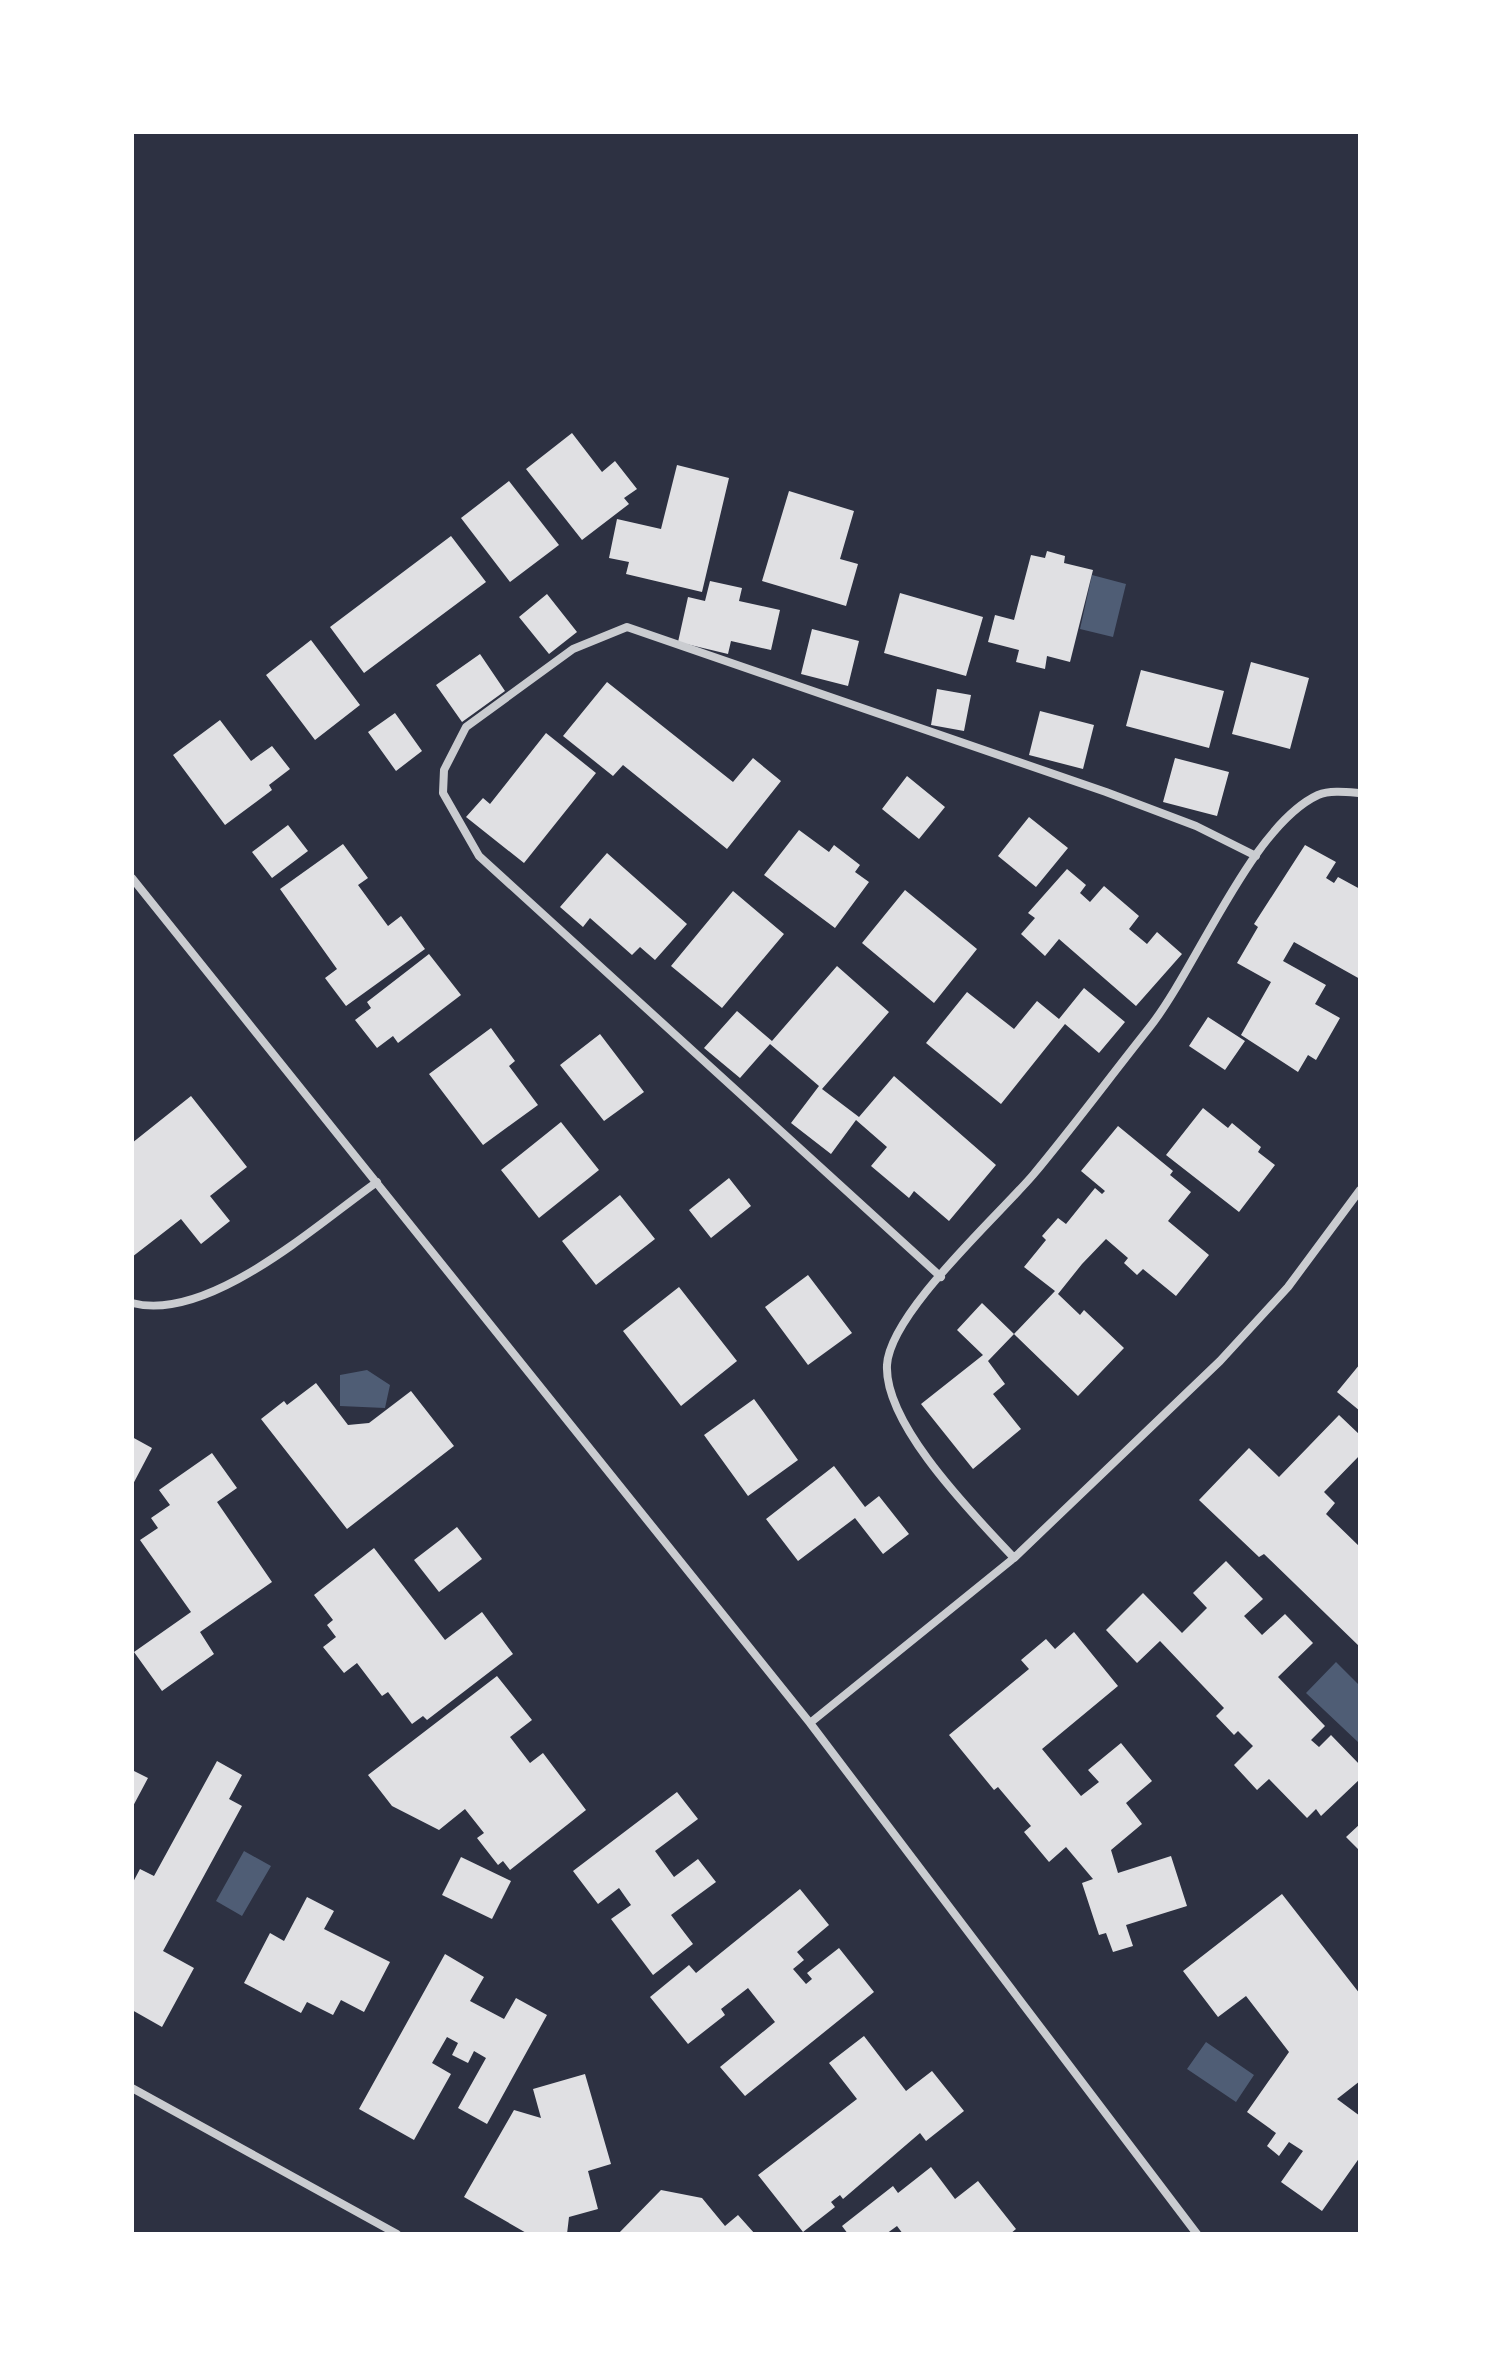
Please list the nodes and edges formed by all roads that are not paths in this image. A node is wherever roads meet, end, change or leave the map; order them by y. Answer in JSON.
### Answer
{"nodes":[{"id":1,"x":1360,"y":793,"type":"edge"},
{"id":2,"x":1256,"y":856,"type":"junction"},
{"id":3,"x":132,"y":878,"type":"edge"},
{"id":4,"x":377,"y":1182,"type":"junction"},
{"id":5,"x":1360,"y":1190,"type":"edge"},
{"id":6,"x":941,"y":1277,"type":"junction"},
{"id":7,"x":132,"y":1303,"type":"edge"},
{"id":8,"x":1014,"y":1558,"type":"junction"},
{"id":9,"x":810,"y":1723,"type":"junction"},
{"id":10,"x":132,"y":2088,"type":"edge"},
{"id":11,"x":397,"y":2234,"type":"edge"},
{"id":12,"x":1197,"y":2234,"type":"edge"}],
"edges":[{"from":1,"to":2,"type":"street"},
{"from":2,"to":6,"type":"street"},
{"from":2,"to":6,"type":"street"},
{"from":3,"to":4,"type":"street"},
{"from":4,"to":7,"type":"street"},
{"from":4,"to":9,"type":"street"},
{"from":5,"to":8,"type":"street"},
{"from":6,"to":8,"type":"street"},
{"from":8,"to":9,"type":"street"},
{"from":9,"to":12,"type":"street"},
{"from":10,"to":11,"type":"street"}]}
